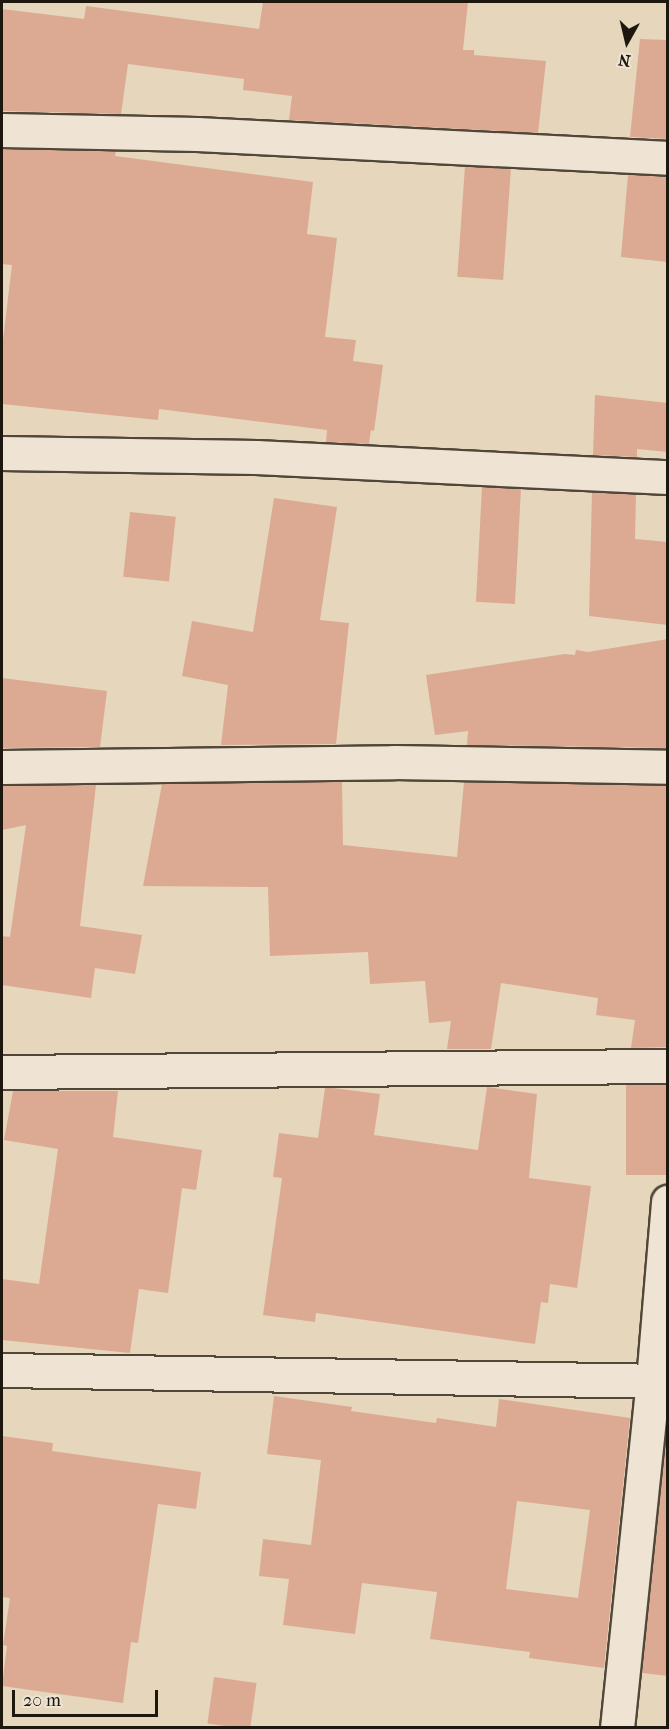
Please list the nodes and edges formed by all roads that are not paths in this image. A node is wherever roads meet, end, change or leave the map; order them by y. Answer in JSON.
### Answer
{"nodes":[{"id":1,"x":2,"y":130,"type":"edge"},
{"id":2,"x":668,"y":158,"type":"edge"},
{"id":3,"x":2,"y":453,"type":"edge"},
{"id":4,"x":668,"y":477,"type":"edge"},
{"id":5,"x":2,"y":767,"type":"edge"},
{"id":6,"x":668,"y":767,"type":"edge"},
{"id":7,"x":668,"y":1066,"type":"edge"},
{"id":8,"x":2,"y":1072,"type":"edge"},
{"id":9,"x":668,"y":1202,"type":"edge"},
{"id":10,"x":2,"y":1370,"type":"edge"},
{"id":11,"x":660,"y":1381,"type":"edge"},
{"id":12,"x":617,"y":1728,"type":"edge"}],
"edges":[{"from":1,"to":2,"type":"street"},
{"from":3,"to":4,"type":"street"},
{"from":5,"to":6,"type":"street"},
{"from":7,"to":8,"type":"street"},
{"from":9,"to":11,"type":"street"},
{"from":10,"to":11,"type":"street"},
{"from":11,"to":12,"type":"street"}]}
